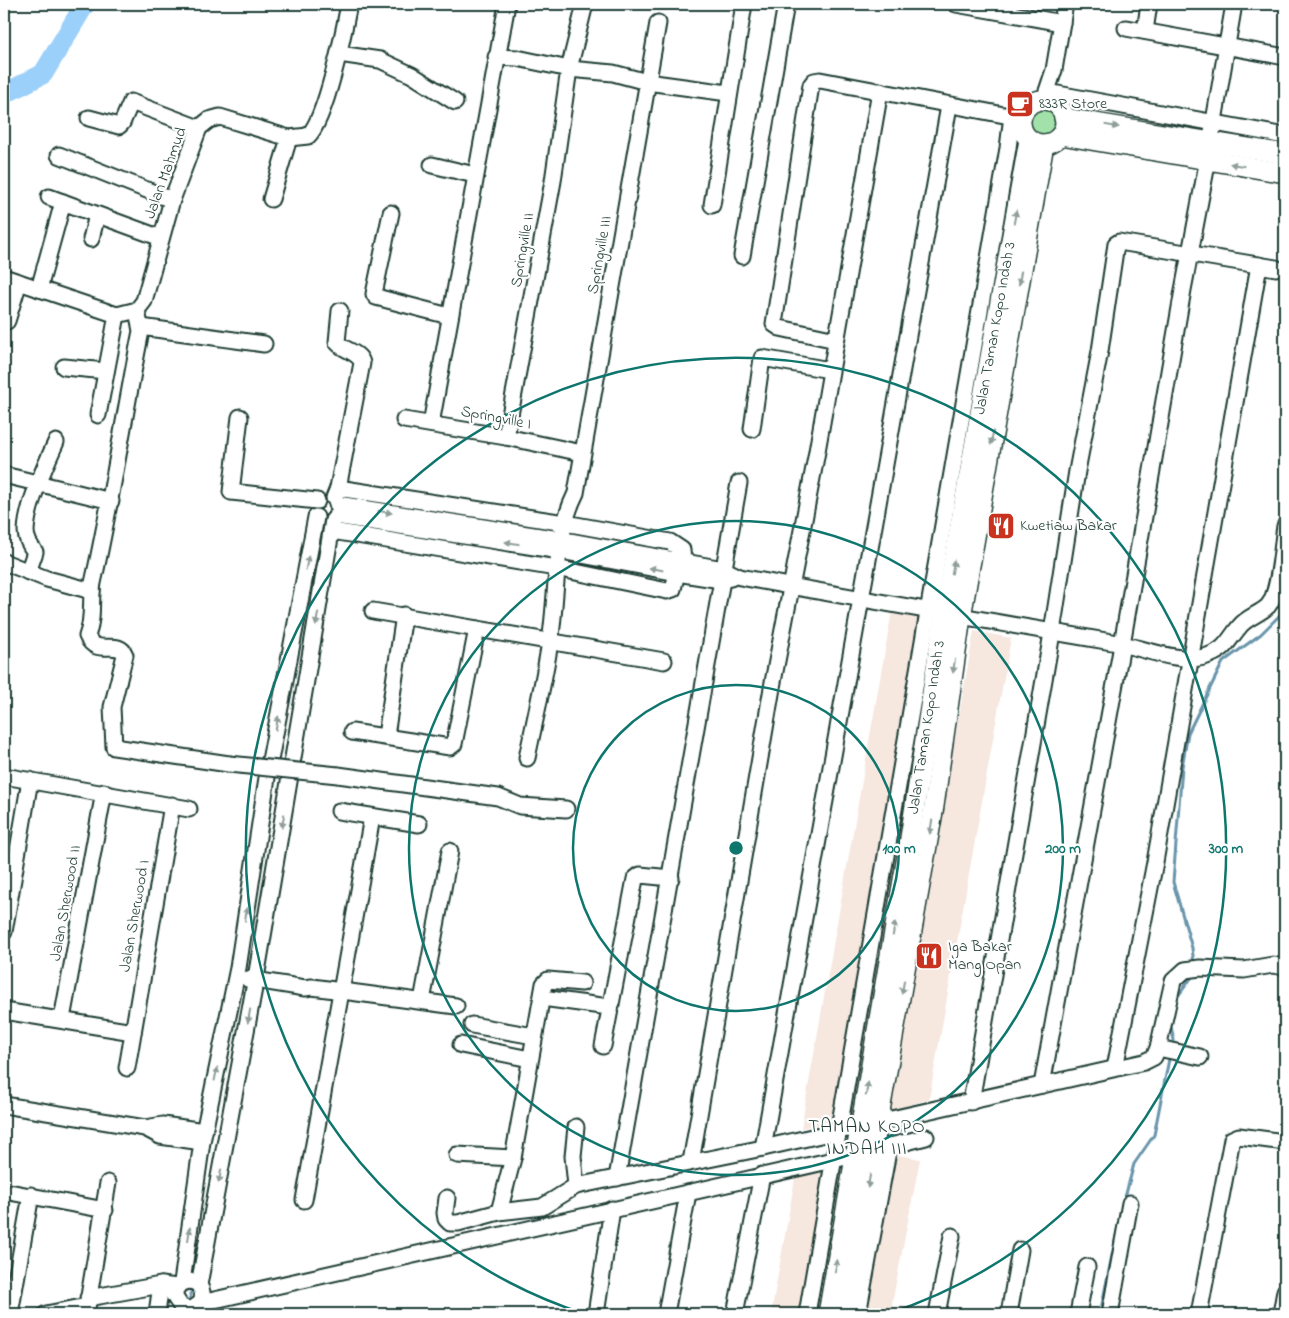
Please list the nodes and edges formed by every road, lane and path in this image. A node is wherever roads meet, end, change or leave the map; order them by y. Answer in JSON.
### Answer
{"nodes":[{"id":1,"x":349,"y":4,"type":"edge"},
{"id":2,"x":507,"y":4,"type":"edge"},
{"id":3,"x":585,"y":4,"type":"edge"},
{"id":4,"x":744,"y":4,"type":"edge"},
{"id":5,"x":786,"y":4,"type":"edge"},
{"id":6,"x":956,"y":4,"type":"edge"},
{"id":7,"x":1065,"y":4,"type":"edge"},
{"id":8,"x":1149,"y":4,"type":"edge"},
{"id":9,"x":1234,"y":4,"type":"edge"},
{"id":10,"x":986,"y":6,"type":"edge"},
{"id":11,"x":658,"y":23,"type":"dead end"},
{"id":12,"x":1062,"y":23,"type":"junction"},
{"id":13,"x":1126,"y":28,"type":"dead end"},
{"id":14,"x":1144,"y":31,"type":"junction"},
{"id":15,"x":1226,"y":46,"type":"junction"},
{"id":16,"x":340,"y":54,"type":"junction"},
{"id":17,"x":1285,"y":56,"type":"edge"},
{"id":18,"x":496,"y":57,"type":"junction"},
{"id":19,"x":569,"y":69,"type":"junction"},
{"id":20,"x":647,"y":82,"type":"junction"},
{"id":21,"x":880,"y":91,"type":"junction"},
{"id":22,"x":728,"y":94,"type":"junction"},
{"id":23,"x":1046,"y":96,"type":"junction"},
{"id":24,"x":455,"y":102,"type":"dead end"},
{"id":25,"x":948,"y":106,"type":"junction"},
{"id":26,"x":1016,"y":117,"type":"junction"},
{"id":27,"x":89,"y":118,"type":"dead end"},
{"id":28,"x":1062,"y":126,"type":"junction"},
{"id":29,"x":199,"y":128,"type":"junction"},
{"id":30,"x":1285,"y":136,"type":"edge"},
{"id":31,"x":289,"y":138,"type":"junction"},
{"id":32,"x":1036,"y":142,"type":"junction"},
{"id":33,"x":1210,"y":142,"type":"junction"},
{"id":34,"x":1285,"y":154,"type":"edge"},
{"id":35,"x":59,"y":155,"type":"dead end"},
{"id":36,"x":432,"y":165,"type":"dead end"},
{"id":37,"x":1285,"y":173,"type":"edge"},
{"id":38,"x":475,"y":175,"type":"junction"},
{"id":39,"x":271,"y":198,"type":"dead end"},
{"id":40,"x":172,"y":200,"type":"junction"},
{"id":41,"x":712,"y":205,"type":"dead end"},
{"id":42,"x":391,"y":213,"type":"dead end"},
{"id":43,"x":97,"y":215,"type":"junction"},
{"id":44,"x":162,"y":238,"type":"junction"},
{"id":45,"x":92,"y":239,"type":"dead end"},
{"id":46,"x":1191,"y":255,"type":"junction"},
{"id":47,"x":742,"y":256,"type":"dead end"},
{"id":48,"x":1259,"y":266,"type":"junction"},
{"id":49,"x":1276,"y":268,"type":"dead end"},
{"id":50,"x":4,"y":277,"type":"edge"},
{"id":51,"x":19,"y":282,"type":"junction"},
{"id":52,"x":39,"y":289,"type":"junction"},
{"id":53,"x":137,"y":310,"type":"junction"},
{"id":54,"x":340,"y":311,"type":"dead end"},
{"id":55,"x":117,"y":315,"type":"junction"},
{"id":56,"x":450,"y":316,"type":"junction"},
{"id":57,"x":8,"y":321,"type":"dead end"},
{"id":58,"x":141,"y":327,"type":"junction"},
{"id":59,"x":836,"y":340,"type":"junction"},
{"id":60,"x":264,"y":344,"type":"dead end"},
{"id":61,"x":64,"y":367,"type":"dead end"},
{"id":62,"x":830,"y":370,"type":"junction"},
{"id":63,"x":106,"y":372,"type":"junction"},
{"id":64,"x":98,"y":415,"type":"dead end"},
{"id":65,"x":240,"y":417,"type":"dead end"},
{"id":66,"x":404,"y":420,"type":"dead end"},
{"id":67,"x":431,"y":424,"type":"junction"},
{"id":68,"x":752,"y":429,"type":"dead end"},
{"id":69,"x":506,"y":437,"type":"junction"},
{"id":70,"x":56,"y":442,"type":"dead end"},
{"id":71,"x":966,"y":448,"type":"junction"},
{"id":72,"x":582,"y":453,"type":"junction"},
{"id":73,"x":4,"y":475,"type":"edge"},
{"id":74,"x":38,"y":483,"type":"junction"},
{"id":75,"x":739,"y":483,"type":"dead end"},
{"id":76,"x":111,"y":501,"type":"junction"},
{"id":77,"x":317,"y":501,"type":"junction"},
{"id":78,"x":335,"y":510,"type":"junction"},
{"id":79,"x":316,"y":516,"type":"junction"},
{"id":80,"x":571,"y":525,"type":"junction"},
{"id":81,"x":1285,"y":526,"type":"edge"},
{"id":82,"x":566,"y":547,"type":"junction"},
{"id":83,"x":4,"y":562,"type":"edge"},
{"id":84,"x":680,"y":568,"type":"junction"},
{"id":85,"x":561,"y":570,"type":"junction"},
{"id":86,"x":28,"y":572,"type":"junction"},
{"id":87,"x":722,"y":574,"type":"junction"},
{"id":88,"x":791,"y":586,"type":"junction"},
{"id":89,"x":92,"y":591,"type":"junction"},
{"id":90,"x":861,"y":599,"type":"junction"},
{"id":91,"x":373,"y":612,"type":"dead end"},
{"id":92,"x":404,"y":615,"type":"junction"},
{"id":93,"x":945,"y":615,"type":"junction"},
{"id":94,"x":477,"y":628,"type":"junction"},
{"id":95,"x":1052,"y":632,"type":"junction"},
{"id":96,"x":550,"y":641,"type":"junction"},
{"id":97,"x":1122,"y":644,"type":"junction"},
{"id":98,"x":1190,"y":659,"type":"junction"},
{"id":99,"x":664,"y":661,"type":"dead end"},
{"id":100,"x":352,"y":732,"type":"dead end"},
{"id":101,"x":386,"y":736,"type":"junction"},
{"id":102,"x":527,"y":758,"type":"dead end"},
{"id":103,"x":4,"y":776,"type":"edge"},
{"id":104,"x":30,"y":780,"type":"junction"},
{"id":105,"x":268,"y":787,"type":"junction"},
{"id":106,"x":286,"y":790,"type":"junction"},
{"id":107,"x":104,"y":792,"type":"junction"},
{"id":108,"x":172,"y":806,"type":"junction"},
{"id":109,"x":188,"y":809,"type":"dead end"},
{"id":110,"x":566,"y":809,"type":"dead end"},
{"id":111,"x":339,"y":810,"type":"dead end"},
{"id":112,"x":372,"y":817,"type":"junction"},
{"id":113,"x":419,"y":824,"type":"dead end"},
{"id":114,"x":888,"y":846,"type":"junction"},
{"id":115,"x":450,"y":851,"type":"dead end"},
{"id":116,"x":908,"y":851,"type":"junction"},
{"id":117,"x":671,"y":878,"type":"junction"},
{"id":118,"x":4,"y":932,"type":"edge"},
{"id":119,"x":1285,"y":967,"type":"edge"},
{"id":120,"x":237,"y":972,"type":"junction"},
{"id":121,"x":257,"y":976,"type":"junction"},
{"id":122,"x":582,"y":983,"type":"dead end"},
{"id":123,"x":341,"y":990,"type":"junction"},
{"id":124,"x":542,"y":998,"type":"junction"},
{"id":125,"x":422,"y":1001,"type":"junction"},
{"id":126,"x":456,"y":1006,"type":"dead end"},
{"id":127,"x":609,"y":1007,"type":"junction"},
{"id":128,"x":4,"y":1011,"type":"edge"},
{"id":129,"x":62,"y":1019,"type":"junction"},
{"id":130,"x":472,"y":1025,"type":"dead end"},
{"id":131,"x":133,"y":1032,"type":"junction"},
{"id":132,"x":534,"y":1036,"type":"junction"},
{"id":133,"x":461,"y":1045,"type":"dead end"},
{"id":134,"x":603,"y":1046,"type":"dead end"},
{"id":135,"x":1167,"y":1050,"type":"junction"},
{"id":136,"x":1200,"y":1057,"type":"dead end"},
{"id":137,"x":530,"y":1060,"type":"junction"},
{"id":138,"x":127,"y":1068,"type":"dead end"},
{"id":139,"x":1115,"y":1068,"type":"junction"},
{"id":140,"x":1042,"y":1085,"type":"junction"},
{"id":141,"x":971,"y":1102,"type":"junction"},
{"id":142,"x":4,"y":1105,"type":"edge"},
{"id":143,"x":879,"y":1122,"type":"junction"},
{"id":144,"x":860,"y":1126,"type":"junction"},
{"id":145,"x":576,"y":1127,"type":"dead end"},
{"id":146,"x":838,"y":1132,"type":"junction"},
{"id":147,"x":203,"y":1137,"type":"junction"},
{"id":148,"x":926,"y":1137,"type":"dead end"},
{"id":149,"x":1285,"y":1142,"type":"edge"},
{"id":150,"x":763,"y":1148,"type":"junction"},
{"id":151,"x":882,"y":1148,"type":"junction"},
{"id":152,"x":457,"y":1155,"type":"dead end"},
{"id":153,"x":855,"y":1155,"type":"junction"},
{"id":154,"x":513,"y":1158,"type":"junction"},
{"id":155,"x":833,"y":1160,"type":"junction"},
{"id":156,"x":691,"y":1162,"type":"junction"},
{"id":157,"x":762,"y":1176,"type":"junction"},
{"id":158,"x":617,"y":1178,"type":"junction"},
{"id":159,"x":108,"y":1183,"type":"dead end"},
{"id":160,"x":576,"y":1186,"type":"junction"},
{"id":161,"x":4,"y":1191,"type":"edge"},
{"id":162,"x":688,"y":1193,"type":"junction"},
{"id":163,"x":31,"y":1196,"type":"junction"},
{"id":164,"x":447,"y":1198,"type":"dead end"},
{"id":165,"x":304,"y":1200,"type":"dead end"},
{"id":166,"x":1130,"y":1203,"type":"dead end"},
{"id":167,"x":542,"y":1207,"type":"junction"},
{"id":168,"x":612,"y":1209,"type":"junction"},
{"id":169,"x":105,"y":1210,"type":"junction"},
{"id":170,"x":499,"y":1212,"type":"junction"},
{"id":171,"x":543,"y":1224,"type":"junction"},
{"id":172,"x":952,"y":1236,"type":"dead end"},
{"id":173,"x":1020,"y":1250,"type":"dead end"},
{"id":174,"x":1087,"y":1268,"type":"dead end"},
{"id":175,"x":161,"y":1285,"type":"junction"},
{"id":176,"x":1285,"y":1291,"type":"edge"},
{"id":177,"x":177,"y":1298,"type":"edge"},
{"id":178,"x":199,"y":1301,"type":"edge"},
{"id":179,"x":87,"y":1306,"type":"edge"},
{"id":180,"x":155,"y":1313,"type":"edge"},
{"id":181,"x":10,"y":1314,"type":"edge"},
{"id":182,"x":46,"y":1314,"type":"edge"},
{"id":183,"x":596,"y":1314,"type":"edge"},
{"id":184,"x":666,"y":1314,"type":"edge"},
{"id":185,"x":734,"y":1314,"type":"edge"},
{"id":186,"x":807,"y":1314,"type":"edge"},
{"id":187,"x":828,"y":1314,"type":"edge"},
{"id":188,"x":844,"y":1314,"type":"edge"},
{"id":189,"x":858,"y":1314,"type":"edge"},
{"id":190,"x":937,"y":1314,"type":"edge"},
{"id":191,"x":1009,"y":1314,"type":"edge"},
{"id":192,"x":1078,"y":1314,"type":"edge"},
{"id":193,"x":1110,"y":1314,"type":"edge"},
{"id":194,"x":1199,"y":1314,"type":"edge"},
{"id":195,"x":1281,"y":1314,"type":"edge"}],
"edges":[{"from":1,"to":16,"type":"street"},
{"from":2,"to":18,"type":"street"},
{"from":3,"to":19,"type":"street","name":"Springville II"},
{"from":4,"to":22,"type":"street"},
{"from":5,"to":47,"type":"street"},
{"from":6,"to":10,"type":"street"},
{"from":7,"to":12,"type":"street"},
{"from":8,"to":14,"type":"street"},
{"from":9,"to":15,"type":"street"},
{"from":10,"to":12,"type":"street"},
{"from":11,"to":20,"type":"street","name":"Springville III"},
{"from":12,"to":23,"type":"street"},
{"from":13,"to":14,"type":"street"},
{"from":14,"to":15,"type":"street"},
{"from":15,"to":17,"type":"street"},
{"from":15,"to":33,"type":"street"},
{"from":16,"to":24,"type":"street"},
{"from":16,"to":31,"type":"street"},
{"from":18,"to":19,"type":"street"},
{"from":18,"to":38,"type":"street"},
{"from":19,"to":20,"type":"street"},
{"from":19,"to":69,"type":"street","name":"Springville II"},
{"from":20,"to":22,"type":"street"},
{"from":20,"to":72,"type":"street","name":"Springville III"},
{"from":21,"to":25,"type":"street"},
{"from":21,"to":59,"type":"street"},
{"from":21,"to":59,"type":"street"},
{"from":22,"to":41,"type":"street"},
{"from":23,"to":26,"type":"main road"},
{"from":23,"to":28,"type":"main road"},
{"from":23,"to":33,"type":"street"},
{"from":25,"to":26,"type":"street"},
{"from":25,"to":90,"type":"street"},
{"from":26,"to":32,"type":"main road","name":"Jalan Taman Kopo Indah 3"},
{"from":26,"to":71,"type":"street"},
{"from":27,"to":29,"type":"street"},
{"from":28,"to":32,"type":"main road"},
{"from":28,"to":33,"type":"main road"},
{"from":29,"to":31,"type":"street","name":"Jalan Mahmud"},
{"from":29,"to":40,"type":"street","name":"Jalan Mahmud"},
{"from":30,"to":33,"type":"street"},
{"from":31,"to":39,"type":"street"},
{"from":71,"to":32,"type":"main road","name":"Jalan Taman Kopo Indah 3","one_way":true},
{"from":32,"to":93,"type":"main road","name":"Jalan Taman Kopo Indah 3","one_way":true},
{"from":33,"to":34,"type":"main road"},
{"from":37,"to":33,"type":"main road","one_way":true},
{"from":33,"to":46,"type":"street"},
{"from":35,"to":40,"type":"street"},
{"from":36,"to":38,"type":"street"},
{"from":38,"to":56,"type":"street"},
{"from":40,"to":44,"type":"street","name":"Jalan Mahmud"},
{"from":42,"to":56,"type":"street"},
{"from":43,"to":44,"type":"street"},
{"from":43,"to":45,"type":"street"},
{"from":43,"to":52,"type":"street"},
{"from":44,"to":53,"type":"street","name":"Jalan Mahmud"},
{"from":46,"to":48,"type":"street"},
{"from":46,"to":95,"type":"street"},
{"from":46,"to":97,"type":"street"},
{"from":48,"to":49,"type":"street"},
{"from":48,"to":98,"type":"street"},
{"from":50,"to":51,"type":"street"},
{"from":51,"to":52,"type":"street"},
{"from":51,"to":57,"type":"street"},
{"from":52,"to":55,"type":"street"},
{"from":53,"to":55,"type":"street"},
{"from":53,"to":58,"type":"street"},
{"from":54,"to":78,"type":"street"},
{"from":55,"to":63,"type":"street"},
{"from":56,"to":67,"type":"street"},
{"from":58,"to":60,"type":"street"},
{"from":58,"to":76,"type":"street"},
{"from":59,"to":62,"type":"street"},
{"from":61,"to":63,"type":"street"},
{"from":62,"to":68,"type":"street"},
{"from":62,"to":88,"type":"street"},
{"from":63,"to":64,"type":"street"},
{"from":65,"to":77,"type":"street"},
{"from":66,"to":67,"type":"street","name":"Springville I"},
{"from":67,"to":69,"type":"street","name":"Springville I"},
{"from":69,"to":72,"type":"street","name":"Springville I"},
{"from":70,"to":74,"type":"street"},
{"from":71,"to":93,"type":"main road","name":"Jalan Taman Kopo Indah 3"},
{"from":72,"to":80,"type":"street","name":"Springville III"},
{"from":73,"to":74,"type":"street"},
{"from":74,"to":76,"type":"street"},
{"from":74,"to":86,"type":"street"},
{"from":75,"to":87,"type":"street"},
{"from":76,"to":89,"type":"street"},
{"from":77,"to":78,"type":"street"},
{"from":77,"to":79,"type":"street"},
{"from":78,"to":79,"type":"street"},
{"from":78,"to":80,"type":"street"},
{"from":78,"to":82,"type":"street"},
{"from":78,"to":85,"type":"street"},
{"from":78,"to":106,"type":"street","one_way":true},
{"from":105,"to":79,"type":"street","one_way":true},
{"from":80,"to":82,"type":"street","name":"Springville III"},
{"from":80,"to":84,"type":"street"},
{"from":81,"to":98,"type":"street"},
{"from":82,"to":84,"type":"street"},
{"from":82,"to":85,"type":"street","name":"Springville III"},
{"from":83,"to":86,"type":"street"},
{"from":84,"to":85,"type":"street"},
{"from":84,"to":87,"type":"street"},
{"from":85,"to":96,"type":"street","name":"Springville III"},
{"from":86,"to":89,"type":"street"},
{"from":87,"to":88,"type":"street"},
{"from":87,"to":117,"type":"street"},
{"from":88,"to":90,"type":"street"},
{"from":88,"to":156,"type":"street"},
{"from":89,"to":110,"type":"street","bridge":true},
{"from":90,"to":93,"type":"street"},
{"from":90,"to":150,"type":"street"},
{"from":91,"to":92,"type":"street"},
{"from":92,"to":94,"type":"street"},
{"from":92,"to":101,"type":"street"},
{"from":93,"to":95,"type":"street"},
{"from":93,"to":114,"type":"street"},
{"from":93,"to":116,"type":"main road","name":"Jalan Taman Kopo Indah 3"},
{"from":93,"to":143,"type":"main road","name":"Jalan Taman Kopo Indah 3","one_way":true},
{"from":94,"to":96,"type":"street"},
{"from":94,"to":101,"type":"street"},
{"from":95,"to":97,"type":"street"},
{"from":95,"to":141,"type":"street"},
{"from":96,"to":99,"type":"street"},
{"from":96,"to":102,"type":"street","name":"Springville III"},
{"from":97,"to":98,"type":"street"},
{"from":97,"to":140,"type":"street"},
{"from":98,"to":139,"type":"street"},
{"from":100,"to":101,"type":"street"},
{"from":103,"to":104,"type":"street"},
{"from":104,"to":107,"type":"street"},
{"from":104,"to":118,"type":"street"},
{"from":105,"to":106,"type":"street"},
{"from":120,"to":105,"type":"street","one_way":true},
{"from":106,"to":121,"type":"street","one_way":true},
{"from":107,"to":108,"type":"street"},
{"from":107,"to":129,"type":"street","name":"Jalan Sherwood II"},
{"from":108,"to":109,"type":"street"},
{"from":108,"to":131,"type":"street","name":"Jalan Sherwood I"},
{"from":111,"to":112,"type":"street"},
{"from":112,"to":113,"type":"street"},
{"from":112,"to":123,"type":"street"},
{"from":114,"to":116,"type":"street"},
{"from":114,"to":146,"type":"street"},
{"from":115,"to":125,"type":"street"},
{"from":144,"to":116,"type":"main road","name":"Jalan Taman Kopo Indah 3","one_way":true},
{"from":117,"to":127,"type":"street"},
{"from":117,"to":158,"type":"street"},
{"from":119,"to":135,"type":"street"},
{"from":120,"to":121,"type":"street"},
{"from":147,"to":120,"type":"street","one_way":true},
{"from":121,"to":123,"type":"street"},
{"from":121,"to":178,"type":"street","one_way":true},
{"from":122,"to":124,"type":"street"},
{"from":123,"to":125,"type":"street"},
{"from":123,"to":165,"type":"street"},
{"from":124,"to":127,"type":"street"},
{"from":124,"to":132,"type":"street"},
{"from":125,"to":126,"type":"street"},
{"from":127,"to":134,"type":"street"},
{"from":128,"to":129,"type":"street"},
{"from":129,"to":131,"type":"street"},
{"from":130,"to":132,"type":"street"},
{"from":131,"to":138,"type":"street","name":"Jalan Sherwood I"},
{"from":132,"to":137,"type":"street"},
{"from":133,"to":137,"type":"street"},
{"from":135,"to":136,"type":"street"},
{"from":135,"to":139,"type":"street"},
{"from":137,"to":154,"type":"street"},
{"from":139,"to":140,"type":"street"},
{"from":140,"to":141,"type":"street"},
{"from":141,"to":143,"type":"street"},
{"from":142,"to":147,"type":"street"},
{"from":143,"to":144,"type":"street"},
{"from":143,"to":151,"type":"main road","name":"Jalan Taman Kopo Indah 3"},
{"from":144,"to":146,"type":"street"},
{"from":144,"to":153,"type":"main road","name":"Jalan Taman Kopo Indah 3"},
{"from":145,"to":160,"type":"street"},
{"from":146,"to":150,"type":"street"},
{"from":146,"to":155,"type":"street"},
{"from":177,"to":147,"type":"street","one_way":true},
{"from":148,"to":151,"type":"street"},
{"from":149,"to":194,"type":"street"},
{"from":150,"to":156,"type":"street"},
{"from":151,"to":153,"type":"street"},
{"from":151,"to":188,"type":"main road","name":"Jalan Taman Kopo Indah 3","one_way":true},
{"from":151,"to":189,"type":"street"},
{"from":152,"to":154,"type":"street"},
{"from":153,"to":155,"type":"street"},
{"from":187,"to":153,"type":"main road","name":"Jalan Taman Kopo Indah 3","one_way":true},
{"from":154,"to":170,"type":"street"},
{"from":155,"to":157,"type":"street"},
{"from":155,"to":186,"type":"street"},
{"from":156,"to":158,"type":"street"},
{"from":157,"to":162,"type":"street"},
{"from":157,"to":185,"type":"street"},
{"from":158,"to":160,"type":"street"},
{"from":159,"to":169,"type":"street"},
{"from":160,"to":167,"type":"street"},
{"from":161,"to":163,"type":"street"},
{"from":162,"to":168,"type":"street"},
{"from":162,"to":184,"type":"street"},
{"from":163,"to":169,"type":"street"},
{"from":163,"to":181,"type":"street"},
{"from":164,"to":170,"type":"street"},
{"from":166,"to":193,"type":"street"},
{"from":167,"to":170,"type":"street"},
{"from":167,"to":171,"type":"street"},
{"from":168,"to":171,"type":"street"},
{"from":168,"to":183,"type":"street"},
{"from":169,"to":179,"type":"street"},
{"from":171,"to":178,"type":"street"},
{"from":172,"to":190,"type":"street"},
{"from":173,"to":191,"type":"street"},
{"from":174,"to":192,"type":"street"},
{"from":175,"to":177,"type":"street"},
{"from":175,"to":179,"type":"street"},
{"from":175,"to":180,"type":"street"},
{"from":176,"to":195,"type":"street"},
{"from":177,"to":178,"type":"street"},
{"from":177,"to":178,"type":"street"},
{"from":177,"to":180,"type":"street"},
{"from":179,"to":182,"type":"street"}]}
